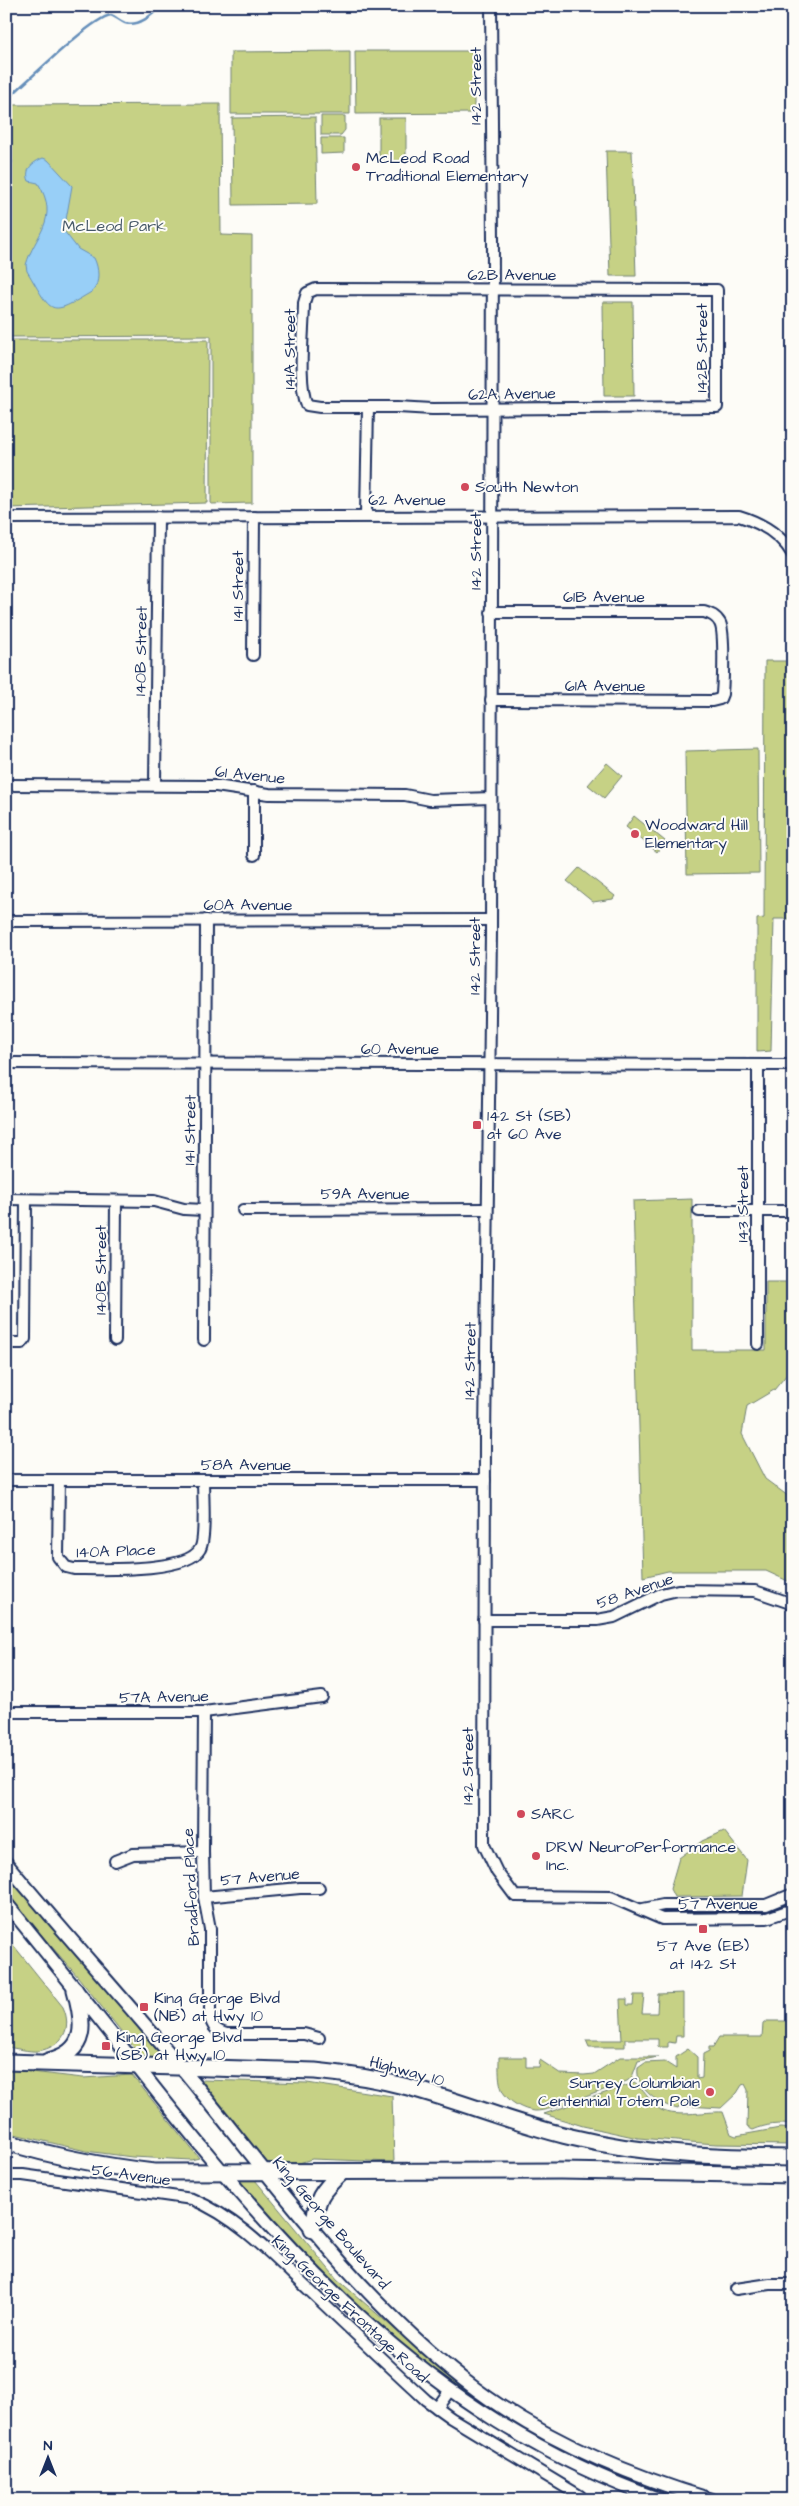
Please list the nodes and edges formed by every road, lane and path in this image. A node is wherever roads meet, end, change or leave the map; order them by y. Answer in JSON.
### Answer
{"nodes":[{"id":1,"x":491,"y":6,"type":"edge"},
{"id":2,"x":492,"y":290,"type":"junction"},
{"id":3,"x":717,"y":290,"type":"joint"},
{"id":4,"x":307,"y":293,"type":"joint"},
{"id":5,"x":308,"y":404,"type":"joint"},
{"id":6,"x":368,"y":407,"type":"junction"},
{"id":7,"x":717,"y":407,"type":"joint"},
{"id":8,"x":492,"y":409,"type":"junction"},
{"id":9,"x":366,"y":515,"type":"junction"},
{"id":10,"x":491,"y":515,"type":"junction"},
{"id":11,"x":254,"y":517,"type":"junction"},
{"id":12,"x":6,"y":518,"type":"edge"},
{"id":13,"x":158,"y":518,"type":"junction"},
{"id":14,"x":793,"y":555,"type":"edge"},
{"id":15,"x":491,"y":612,"type":"junction"},
{"id":16,"x":253,"y":655,"type":"dead end"},
{"id":17,"x":720,"y":698,"type":"joint"},
{"id":18,"x":491,"y":700,"type":"junction"},
{"id":19,"x":155,"y":784,"type":"junction"},
{"id":20,"x":6,"y":785,"type":"edge"},
{"id":21,"x":254,"y":791,"type":"junction"},
{"id":22,"x":491,"y":798,"type":"junction"},
{"id":23,"x":254,"y":855,"type":"dead end"},
{"id":24,"x":206,"y":920,"type":"junction"},
{"id":25,"x":491,"y":920,"type":"junction"},
{"id":26,"x":6,"y":921,"type":"edge"},
{"id":27,"x":6,"y":1063,"type":"edge"},
{"id":28,"x":205,"y":1064,"type":"junction"},
{"id":29,"x":490,"y":1064,"type":"junction"},
{"id":30,"x":758,"y":1065,"type":"junction"},
{"id":31,"x":793,"y":1065,"type":"edge"},
{"id":32,"x":6,"y":1199,"type":"edge"},
{"id":33,"x":26,"y":1200,"type":"junction"},
{"id":34,"x":116,"y":1201,"type":"junction"},
{"id":35,"x":487,"y":1209,"type":"junction"},
{"id":36,"x":204,"y":1210,"type":"junction"},
{"id":37,"x":243,"y":1210,"type":"dead end"},
{"id":38,"x":699,"y":1211,"type":"dead end"},
{"id":39,"x":758,"y":1211,"type":"junction"},
{"id":40,"x":793,"y":1211,"type":"edge"},
{"id":41,"x":115,"y":1340,"type":"dead end"},
{"id":42,"x":204,"y":1340,"type":"dead end"},
{"id":43,"x":6,"y":1344,"type":"edge"},
{"id":44,"x":758,"y":1344,"type":"dead end"},
{"id":45,"x":6,"y":1480,"type":"edge"},
{"id":46,"x":60,"y":1480,"type":"junction"},
{"id":47,"x":203,"y":1480,"type":"junction"},
{"id":48,"x":485,"y":1480,"type":"junction"},
{"id":49,"x":793,"y":1604,"type":"edge"},
{"id":50,"x":484,"y":1620,"type":"junction"},
{"id":51,"x":322,"y":1697,"type":"dead end"},
{"id":52,"x":6,"y":1712,"type":"edge"},
{"id":53,"x":204,"y":1712,"type":"junction"},
{"id":54,"x":203,"y":1852,"type":"junction"},
{"id":55,"x":115,"y":1861,"type":"dead end"},
{"id":56,"x":6,"y":1863,"type":"edge"},
{"id":57,"x":319,"y":1888,"type":"dead end"},
{"id":58,"x":793,"y":1894,"type":"edge"},
{"id":59,"x":515,"y":1896,"type":"joint"},
{"id":60,"x":204,"y":1897,"type":"junction"},
{"id":61,"x":6,"y":1903,"type":"edge"},
{"id":62,"x":793,"y":1909,"type":"edge"},
{"id":63,"x":643,"y":1910,"type":"junction"},
{"id":64,"x":75,"y":1990,"type":"junction"},
{"id":65,"x":319,"y":2038,"type":"dead end"},
{"id":66,"x":6,"y":2062,"type":"edge"},
{"id":67,"x":34,"y":2064,"type":"junction"},
{"id":68,"x":136,"y":2067,"type":"junction"},
{"id":69,"x":181,"y":2067,"type":"junction"},
{"id":70,"x":6,"y":2142,"type":"edge"},
{"id":71,"x":793,"y":2158,"type":"edge"},
{"id":72,"x":222,"y":2172,"type":"junction"},
{"id":73,"x":265,"y":2172,"type":"junction"},
{"id":74,"x":342,"y":2172,"type":"junction"},
{"id":75,"x":6,"y":2175,"type":"edge"},
{"id":76,"x":793,"y":2175,"type":"edge"},
{"id":77,"x":244,"y":2230,"type":"joint"},
{"id":78,"x":312,"y":2230,"type":"junction"},
{"id":79,"x":793,"y":2284,"type":"edge"},
{"id":80,"x":736,"y":2289,"type":"dead end"},
{"id":81,"x":450,"y":2390,"type":"junction"},
{"id":82,"x":437,"y":2408,"type":"junction"},
{"id":83,"x":580,"y":2496,"type":"dead end"},
{"id":84,"x":661,"y":2500,"type":"edge"},
{"id":85,"x":712,"y":2500,"type":"edge"}],
"edges":[{"from":1,"to":2,"type":"street","name":"142 Street"},
{"from":2,"to":3,"type":"street","name":"62B Avenue"},
{"from":2,"to":4,"type":"street","name":"62B Avenue"},
{"from":2,"to":8,"type":"street","name":"142 Street"},
{"from":3,"to":7,"type":"street","name":"142B Street"},
{"from":4,"to":5,"type":"street","name":"141A Street"},
{"from":5,"to":6,"type":"street","name":"62A Avenue"},
{"from":6,"to":8,"type":"street","name":"62A Avenue"},
{"from":6,"to":9,"type":"street"},
{"from":7,"to":8,"type":"street","name":"62A Avenue"},
{"from":8,"to":10,"type":"street","name":"142 Street"},
{"from":9,"to":10,"type":"street","name":"62 Avenue"},
{"from":9,"to":11,"type":"street","name":"62 Avenue"},
{"from":10,"to":14,"type":"street","name":"62 Avenue"},
{"from":10,"to":15,"type":"street","name":"142 Street"},
{"from":11,"to":13,"type":"street","name":"62 Avenue"},
{"from":11,"to":16,"type":"street","name":"141 Street"},
{"from":12,"to":13,"type":"street","name":"62 Avenue"},
{"from":13,"to":19,"type":"street","name":"140B Street"},
{"from":15,"to":17,"type":"street","name":"61B Avenue"},
{"from":15,"to":18,"type":"street","name":"142 Street"},
{"from":17,"to":18,"type":"street","name":"61A Avenue"},
{"from":18,"to":22,"type":"street","name":"142 Street"},
{"from":19,"to":20,"type":"street","name":"61 Avenue"},
{"from":19,"to":21,"type":"street","name":"61 Avenue"},
{"from":21,"to":22,"type":"street","name":"61 Avenue"},
{"from":21,"to":23,"type":"street"},
{"from":22,"to":25,"type":"street","name":"142 Street"},
{"from":24,"to":25,"type":"street","name":"60A Avenue"},
{"from":24,"to":26,"type":"street","name":"60A Avenue"},
{"from":24,"to":28,"type":"street","name":"141 Street"},
{"from":25,"to":29,"type":"street","name":"142 Street"},
{"from":27,"to":28,"type":"street","name":"60 Avenue"},
{"from":28,"to":29,"type":"street","name":"60 Avenue"},
{"from":28,"to":36,"type":"street","name":"141 Street"},
{"from":29,"to":30,"type":"street","name":"60 Avenue"},
{"from":29,"to":35,"type":"street","name":"142 Street"},
{"from":30,"to":31,"type":"street","name":"60 Avenue"},
{"from":30,"to":39,"type":"street","name":"143 Street"},
{"from":32,"to":33,"type":"street"},
{"from":33,"to":34,"type":"street"},
{"from":33,"to":43,"type":"street"},
{"from":34,"to":36,"type":"street"},
{"from":34,"to":41,"type":"street","name":"140B Street"},
{"from":35,"to":37,"type":"street","name":"59A Avenue"},
{"from":35,"to":48,"type":"street","name":"142 Street"},
{"from":36,"to":42,"type":"street","name":"141 Street"},
{"from":38,"to":39,"type":"street"},
{"from":39,"to":40,"type":"street"},
{"from":39,"to":44,"type":"street","name":"143 Street"},
{"from":45,"to":46,"type":"street","name":"58A Avenue"},
{"from":46,"to":47,"type":"street","name":"58A Avenue"},
{"from":46,"to":47,"type":"street","name":"140A Place"},
{"from":47,"to":48,"type":"street","name":"58A Avenue"},
{"from":48,"to":50,"type":"street","name":"142 Street"},
{"from":49,"to":50,"type":"street","name":"58 Avenue"},
{"from":50,"to":59,"type":"street","name":"142 Street"},
{"from":51,"to":53,"type":"street","name":"57A Avenue"},
{"from":52,"to":53,"type":"street","name":"57A Avenue"},
{"from":53,"to":54,"type":"street","name":"Bradford Place"},
{"from":54,"to":55,"type":"street"},
{"from":54,"to":60,"type":"street","name":"Bradford Place"},
{"from":56,"to":69,"type":"main road","name":"King George Boulevard"},
{"from":57,"to":60,"type":"street","name":"57 Avenue"},
{"from":58,"to":63,"type":"street","name":"57 Avenue"},
{"from":59,"to":63,"type":"street","name":"57 Avenue"},
{"from":60,"to":65,"type":"street","name":"Bradford Place"},
{"from":61,"to":64,"type":"main road"},
{"from":62,"to":63,"type":"street","name":"57 Avenue"},
{"from":64,"to":67,"type":"highway"},
{"from":64,"to":68,"type":"main road"},
{"from":66,"to":67,"type":"highway","name":"Highway 10"},
{"from":67,"to":68,"type":"highway","name":"Highway 10"},
{"from":68,"to":69,"type":"highway","name":"Highway 10"},
{"from":68,"to":72,"type":"main road"},
{"from":69,"to":71,"type":"highway","name":"Highway 10"},
{"from":69,"to":73,"type":"main road","name":"King George Boulevard"},
{"from":70,"to":72,"type":"highway"},
{"from":72,"to":73,"type":"highway"},
{"from":72,"to":81,"type":"main road"},
{"from":73,"to":74,"type":"highway"},
{"from":73,"to":78,"type":"main road","name":"King George Boulevard"},
{"from":74,"to":76,"type":"highway"},
{"from":74,"to":78,"type":"highway"},
{"from":75,"to":77,"type":"street","name":"56 Avenue"},
{"from":77,"to":82,"type":"street","name":"King George Frontage Road"},
{"from":78,"to":85,"type":"main road","name":"King George Boulevard"},
{"from":79,"to":80,"type":"street"},
{"from":81,"to":82,"type":"street"},
{"from":81,"to":84,"type":"main road"},
{"from":82,"to":83,"type":"street","name":"King George Frontage Road"}]}
